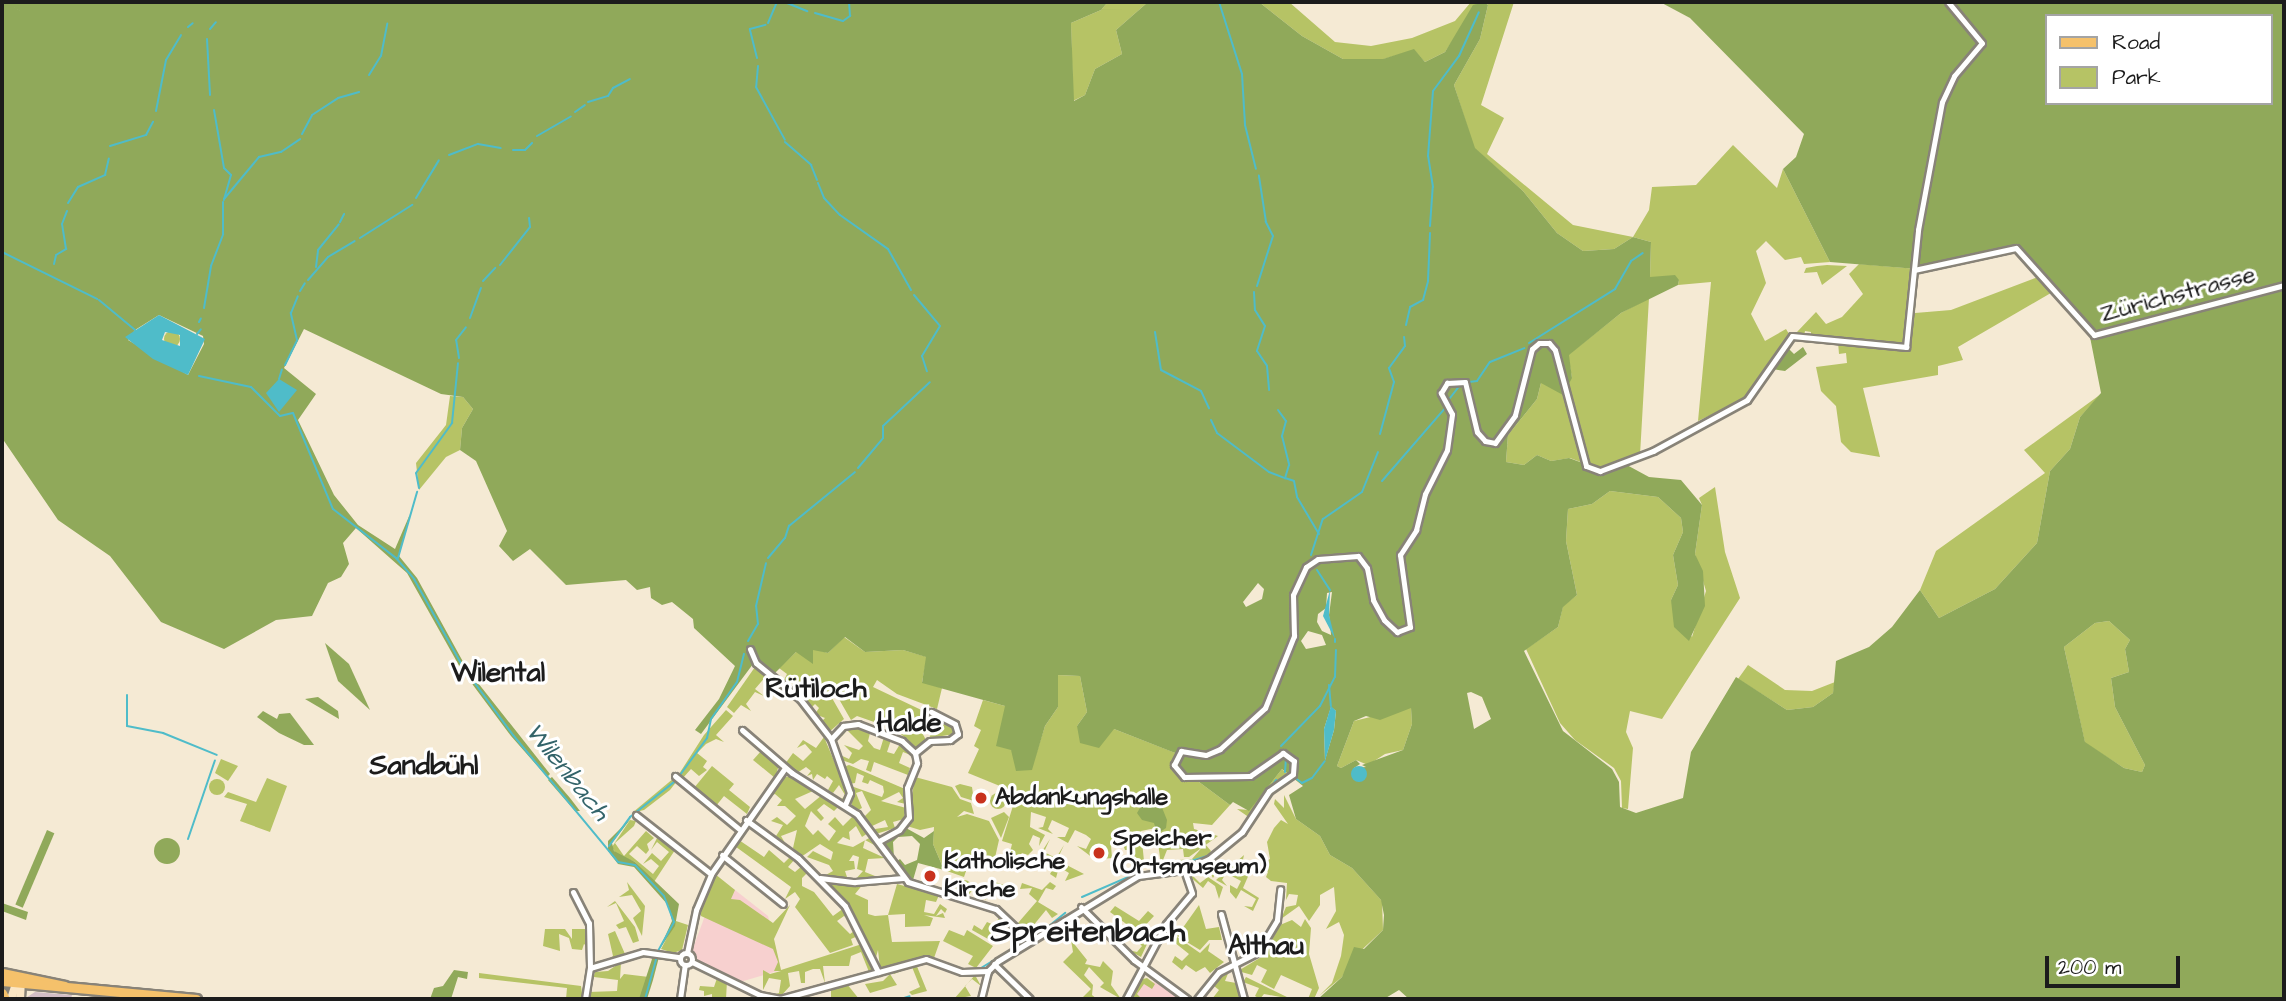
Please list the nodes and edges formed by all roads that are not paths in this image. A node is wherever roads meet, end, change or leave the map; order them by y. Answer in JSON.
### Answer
{"nodes":[{"id":1,"x":1948,"y":2,"type":"edge"},
{"id":2,"x":1914,"y":271,"type":"junction"},
{"id":3,"x":2284,"y":285,"type":"edge"},
{"id":4,"x":750,"y":649,"type":"dead end"},
{"id":5,"x":931,"y":712,"type":"dead end"},
{"id":6,"x":742,"y":730,"type":"dead end"},
{"id":7,"x":831,"y":739,"type":"junction"},
{"id":8,"x":915,"y":753,"type":"junction"},
{"id":9,"x":785,"y":768,"type":"junction"},
{"id":10,"x":676,"y":776,"type":"dead end"},
{"id":11,"x":845,"y":805,"type":"junction"},
{"id":12,"x":636,"y":815,"type":"dead end"},
{"id":13,"x":746,"y":820,"type":"junction"},
{"id":14,"x":739,"y":829,"type":"junction"},
{"id":15,"x":879,"y":841,"type":"junction"},
{"id":16,"x":722,"y":855,"type":"junction"},
{"id":17,"x":1184,"y":870,"type":"junction"},
{"id":18,"x":711,"y":874,"type":"junction"},
{"id":19,"x":820,"y":878,"type":"junction"},
{"id":20,"x":903,"y":878,"type":"junction"},
{"id":21,"x":1280,"y":889,"type":"dead end"},
{"id":22,"x":573,"y":892,"type":"dead end"},
{"id":23,"x":783,"y":904,"type":"dead end"},
{"id":24,"x":1081,"y":907,"type":"junction"},
{"id":25,"x":1221,"y":914,"type":"dead end"},
{"id":26,"x":1030,"y":941,"type":"junction"},
{"id":27,"x":687,"y":953,"type":"junction"},
{"id":28,"x":680,"y":957,"type":"junction"},
{"id":29,"x":692,"y":962,"type":"junction"},
{"id":30,"x":993,"y":964,"type":"junction"},
{"id":31,"x":685,"y":965,"type":"junction"},
{"id":32,"x":1141,"y":966,"type":"junction"},
{"id":33,"x":1231,"y":966,"type":"junction"},
{"id":34,"x":590,"y":968,"type":"junction"},
{"id":35,"x":988,"y":971,"type":"junction"},
{"id":36,"x":878,"y":972,"type":"junction"},
{"id":37,"x":2,"y":973,"type":"edge"},
{"id":38,"x":2,"y":981,"type":"edge"},
{"id":39,"x":19,"y":981,"type":"junction"},
{"id":40,"x":2,"y":993,"type":"edge"},
{"id":41,"x":5,"y":999,"type":"edge"},
{"id":42,"x":11,"y":999,"type":"edge"},
{"id":43,"x":20,"y":999,"type":"edge"},
{"id":44,"x":196,"y":999,"type":"edge"},
{"id":45,"x":585,"y":999,"type":"edge"},
{"id":46,"x":680,"y":999,"type":"edge"},
{"id":47,"x":981,"y":999,"type":"edge"},
{"id":48,"x":1030,"y":999,"type":"edge"},
{"id":49,"x":1126,"y":999,"type":"edge"},
{"id":50,"x":1188,"y":999,"type":"edge"},
{"id":51,"x":1196,"y":999,"type":"edge"},
{"id":52,"x":1244,"y":999,"type":"edge"}],
"edges":[{"from":1,"to":2,"type":"street"},
{"from":2,"to":3,"type":"street","name":"Zürichstrasse"},
{"from":2,"to":17,"type":"street"},
{"from":4,"to":7,"type":"street"},
{"from":5,"to":8,"type":"street"},
{"from":6,"to":9,"type":"street"},
{"from":7,"to":8,"type":"street"},
{"from":7,"to":11,"type":"street"},
{"from":8,"to":15,"type":"street"},
{"from":9,"to":11,"type":"street"},
{"from":9,"to":13,"type":"street"},
{"from":10,"to":14,"type":"street"},
{"from":11,"to":15,"type":"street"},
{"from":12,"to":18,"type":"street"},
{"from":13,"to":14,"type":"street"},
{"from":13,"to":19,"type":"street"},
{"from":14,"to":16,"type":"street"},
{"from":15,"to":20,"type":"street"},
{"from":16,"to":18,"type":"street"},
{"from":16,"to":23,"type":"street"},
{"from":17,"to":24,"type":"street"},
{"from":17,"to":32,"type":"street"},
{"from":18,"to":27,"type":"street"},
{"from":19,"to":20,"type":"street"},
{"from":19,"to":36,"type":"street"},
{"from":20,"to":26,"type":"street"},
{"from":21,"to":33,"type":"street"},
{"from":22,"to":34,"type":"street"},
{"from":24,"to":26,"type":"street"},
{"from":24,"to":32,"type":"street"},
{"from":25,"to":33,"type":"street"},
{"from":26,"to":30,"type":"street"},
{"from":27,"to":28,"type":"street"},
{"from":27,"to":29,"type":"street"},
{"from":28,"to":31,"type":"street"},
{"from":28,"to":34,"type":"street"},
{"from":29,"to":31,"type":"street"},
{"from":29,"to":36,"type":"street"},
{"from":30,"to":35,"type":"street"},
{"from":30,"to":48,"type":"street"},
{"from":31,"to":46,"type":"street"},
{"from":32,"to":49,"type":"street"},
{"from":32,"to":50,"type":"street"},
{"from":33,"to":51,"type":"street"},
{"from":33,"to":52,"type":"street"},
{"from":34,"to":45,"type":"street"},
{"from":35,"to":36,"type":"street"},
{"from":35,"to":47,"type":"street"},
{"from":37,"to":39,"type":"main road"},
{"from":38,"to":39,"type":"main road"},
{"from":39,"to":42,"type":"main road"},
{"from":39,"to":43,"type":"main road"},
{"from":39,"to":44,"type":"main road"},
{"from":40,"to":41,"type":"main road"}]}
